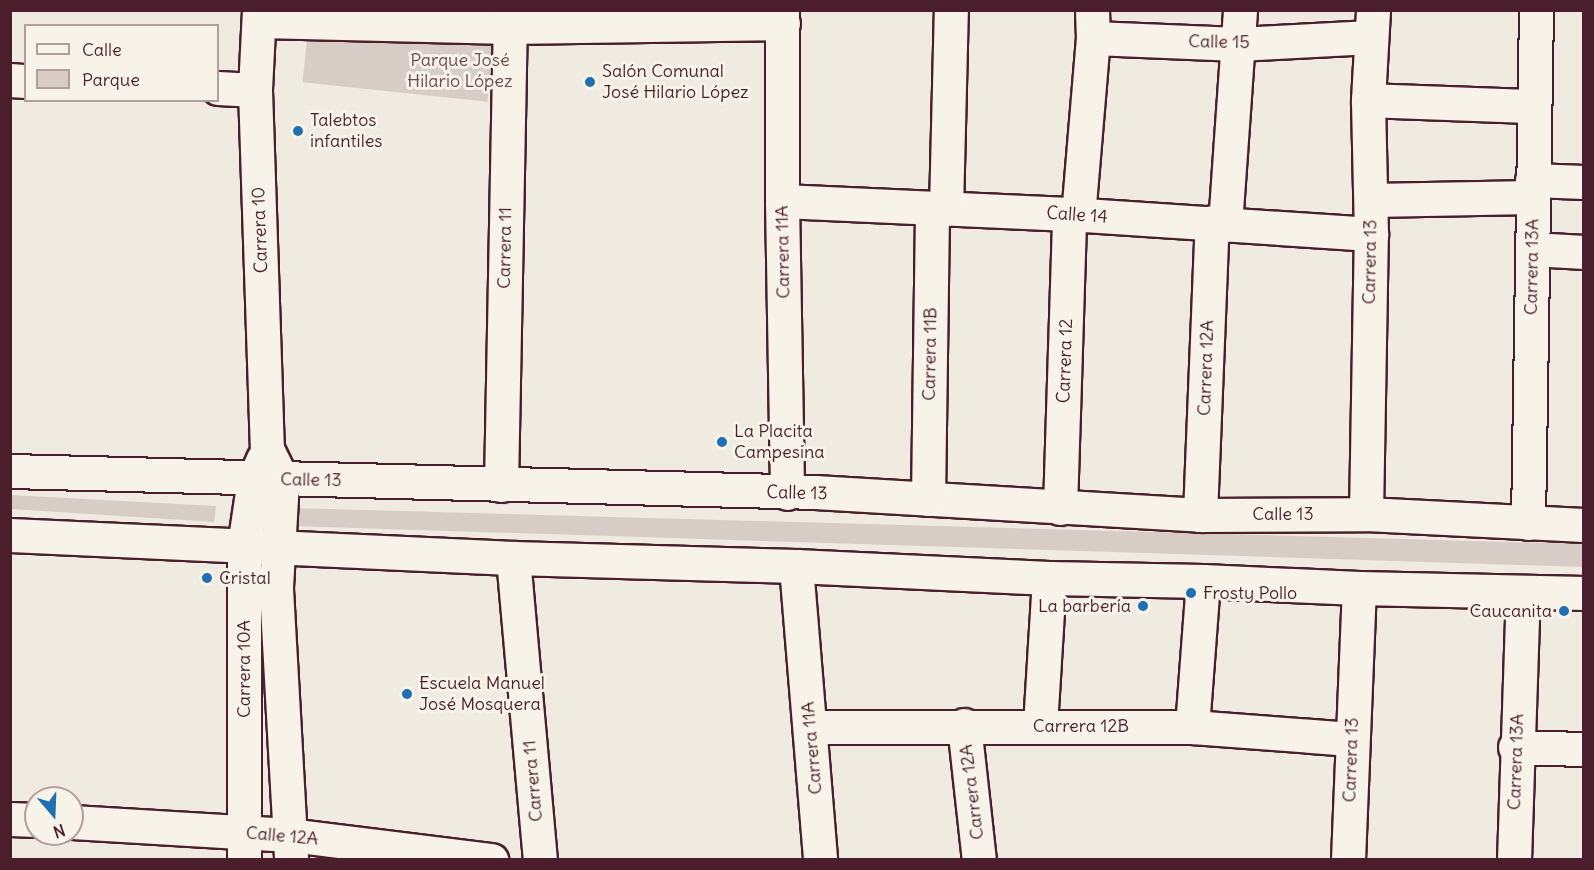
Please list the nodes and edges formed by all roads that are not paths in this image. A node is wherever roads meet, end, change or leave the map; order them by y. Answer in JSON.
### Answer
{"nodes":[{"id":1,"x":951,"y":10,"type":"edge"},
{"id":2,"x":1240,"y":10,"type":"edge"},
{"id":3,"x":1536,"y":10,"type":"edge"},
{"id":4,"x":260,"y":16,"type":"edge"},
{"id":5,"x":782,"y":16,"type":"edge"},
{"id":6,"x":509,"y":19,"type":"edge"},
{"id":7,"x":1092,"y":24,"type":"edge"},
{"id":8,"x":1372,"y":24,"type":"edge"},
{"id":9,"x":1238,"y":44,"type":"junction"},
{"id":10,"x":219,"y":88,"type":"edge"},
{"id":11,"x":255,"y":90,"type":"junction"},
{"id":12,"x":1368,"y":100,"type":"junction"},
{"id":13,"x":1533,"y":106,"type":"junction"},
{"id":14,"x":1584,"y":182,"type":"edge"},
{"id":15,"x":1533,"y":188,"type":"junction"},
{"id":16,"x":1371,"y":200,"type":"junction"},
{"id":17,"x":782,"y":201,"type":"junction"},
{"id":18,"x":939,"y":209,"type":"junction"},
{"id":19,"x":1074,"y":215,"type":"junction"},
{"id":20,"x":1219,"y":223,"type":"junction"},
{"id":21,"x":1371,"y":234,"type":"junction"},
{"id":22,"x":1532,"y":249,"type":"junction"},
{"id":23,"x":1584,"y":252,"type":"edge"},
{"id":24,"x":10,"y":471,"type":"edge"},
{"id":25,"x":268,"y":479,"type":"junction"},
{"id":26,"x":501,"y":485,"type":"junction"},
{"id":27,"x":787,"y":493,"type":"junction"},
{"id":28,"x":928,"y":499,"type":"junction"},
{"id":29,"x":1060,"y":508,"type":"junction"},
{"id":30,"x":1200,"y":514,"type":"junction"},
{"id":31,"x":1366,"y":514,"type":"junction"},
{"id":32,"x":1528,"y":523,"type":"junction"},
{"id":33,"x":1584,"y":525,"type":"edge"},
{"id":34,"x":10,"y":535,"type":"edge"},
{"id":35,"x":244,"y":546,"type":"junction"},
{"id":36,"x":278,"y":548,"type":"junction"},
{"id":37,"x":513,"y":558,"type":"junction"},
{"id":38,"x":796,"y":566,"type":"junction"},
{"id":39,"x":1048,"y":578,"type":"junction"},
{"id":40,"x":1203,"y":581,"type":"junction"},
{"id":41,"x":1359,"y":588,"type":"junction"},
{"id":42,"x":1523,"y":592,"type":"junction"},
{"id":43,"x":1584,"y":593,"type":"edge"},
{"id":44,"x":964,"y":725,"type":"junction"},
{"id":45,"x":1040,"y":726,"type":"junction"},
{"id":46,"x":810,"y":727,"type":"junction"},
{"id":47,"x":1192,"y":727,"type":"junction"},
{"id":48,"x":1351,"y":739,"type":"junction"},
{"id":49,"x":1515,"y":747,"type":"junction"},
{"id":50,"x":1584,"y":749,"type":"edge"},
{"id":51,"x":84,"y":824,"type":"edge"},
{"id":52,"x":244,"y":846,"type":"edge"},
{"id":53,"x":291,"y":847,"type":"edge"},
{"id":54,"x":491,"y":860,"type":"edge"},
{"id":55,"x":540,"y":860,"type":"edge"},
{"id":56,"x":820,"y":860,"type":"edge"},
{"id":57,"x":979,"y":860,"type":"edge"},
{"id":58,"x":1348,"y":860,"type":"edge"},
{"id":59,"x":1514,"y":860,"type":"edge"}],
"edges":[{"from":1,"to":18,"type":"street","name":"Carrera 11B"},
{"from":2,"to":9,"type":"street","name":"Carrera 12A"},
{"from":3,"to":13,"type":"street","name":"Carrera 13A"},
{"from":4,"to":6,"type":"street"},
{"from":4,"to":11,"type":"street","name":"Carrera 10"},
{"from":5,"to":6,"type":"street"},
{"from":5,"to":17,"type":"street","name":"Carrera 11A"},
{"from":6,"to":26,"type":"street","name":"Carrera 11"},
{"from":7,"to":9,"type":"street","name":"Calle 15"},
{"from":7,"to":19,"type":"street","name":"Carrera 12"},
{"from":8,"to":9,"type":"street","name":"Calle 15"},
{"from":8,"to":12,"type":"street","name":"Carrera 13"},
{"from":9,"to":20,"type":"street","name":"Carrera 12A"},
{"from":10,"to":11,"type":"street"},
{"from":11,"to":25,"type":"street","name":"Carrera 10"},
{"from":12,"to":13,"type":"street"},
{"from":12,"to":16,"type":"street","name":"Carrera 13"},
{"from":13,"to":15,"type":"street","name":"Carrera 13A"},
{"from":14,"to":15,"type":"street"},
{"from":15,"to":16,"type":"street"},
{"from":15,"to":22,"type":"street","name":"Carrera 13A"},
{"from":16,"to":21,"type":"street","name":"Carrera 13"},
{"from":17,"to":18,"type":"street","name":"Calle 14"},
{"from":17,"to":27,"type":"street","name":"Carrera 11A"},
{"from":18,"to":19,"type":"street","name":"Calle 14"},
{"from":18,"to":28,"type":"street","name":"Carrera 11B"},
{"from":19,"to":20,"type":"street","name":"Calle 14"},
{"from":19,"to":29,"type":"street","name":"Carrera 12"},
{"from":20,"to":21,"type":"street","name":"Calle 14"},
{"from":20,"to":30,"type":"street","name":"Carrera 12A"},
{"from":21,"to":31,"type":"street","name":"Carrera 13"},
{"from":22,"to":23,"type":"street"},
{"from":22,"to":32,"type":"street","name":"Carrera 13A"},
{"from":24,"to":25,"type":"street","name":"Calle 13"},
{"from":25,"to":26,"type":"street","name":"Calle 13"},
{"from":25,"to":35,"type":"street","name":"Carrera 10A"},
{"from":25,"to":36,"type":"street","name":"Carrera 10A"},
{"from":26,"to":27,"type":"street","name":"Calle 13"},
{"from":27,"to":28,"type":"street","name":"Calle 13"},
{"from":28,"to":29,"type":"street","name":"Calle 13"},
{"from":29,"to":30,"type":"street","name":"Calle 13"},
{"from":30,"to":31,"type":"street","name":"Calle 13"},
{"from":31,"to":32,"type":"street","name":"Calle 13"},
{"from":32,"to":33,"type":"street","name":"Calle 13"},
{"from":34,"to":35,"type":"street"},
{"from":35,"to":36,"type":"street"},
{"from":35,"to":52,"type":"street","name":"Carrera 10A"},
{"from":36,"to":37,"type":"street"},
{"from":36,"to":53,"type":"street","name":"Carrera 10A"},
{"from":37,"to":38,"type":"street"},
{"from":37,"to":55,"type":"street","name":"Carrera 11"},
{"from":38,"to":39,"type":"street"},
{"from":38,"to":46,"type":"street","name":"Carrera 11A"},
{"from":39,"to":40,"type":"street"},
{"from":39,"to":45,"type":"street"},
{"from":40,"to":41,"type":"street"},
{"from":40,"to":47,"type":"street"},
{"from":41,"to":42,"type":"street"},
{"from":41,"to":48,"type":"street","name":"Carrera 13"},
{"from":42,"to":43,"type":"street"},
{"from":42,"to":49,"type":"street","name":"Carrera 13A"},
{"from":44,"to":45,"type":"street","name":"Carrera 12B"},
{"from":44,"to":46,"type":"street","name":"Carrera 12B"},
{"from":44,"to":57,"type":"street","name":"Carrera 12A"},
{"from":45,"to":47,"type":"street","name":"Carrera 12B"},
{"from":46,"to":56,"type":"street","name":"Carrera 11A"},
{"from":47,"to":48,"type":"street","name":"Carrera 12B"},
{"from":48,"to":58,"type":"street","name":"Carrera 13"},
{"from":49,"to":50,"type":"street"},
{"from":49,"to":59,"type":"street","name":"Carrera 13A"},
{"from":51,"to":52,"type":"street","name":"Calle 12A"},
{"from":52,"to":53,"type":"street","name":"Calle 12A"},
{"from":53,"to":54,"type":"street","name":"Calle 12A"}]}
